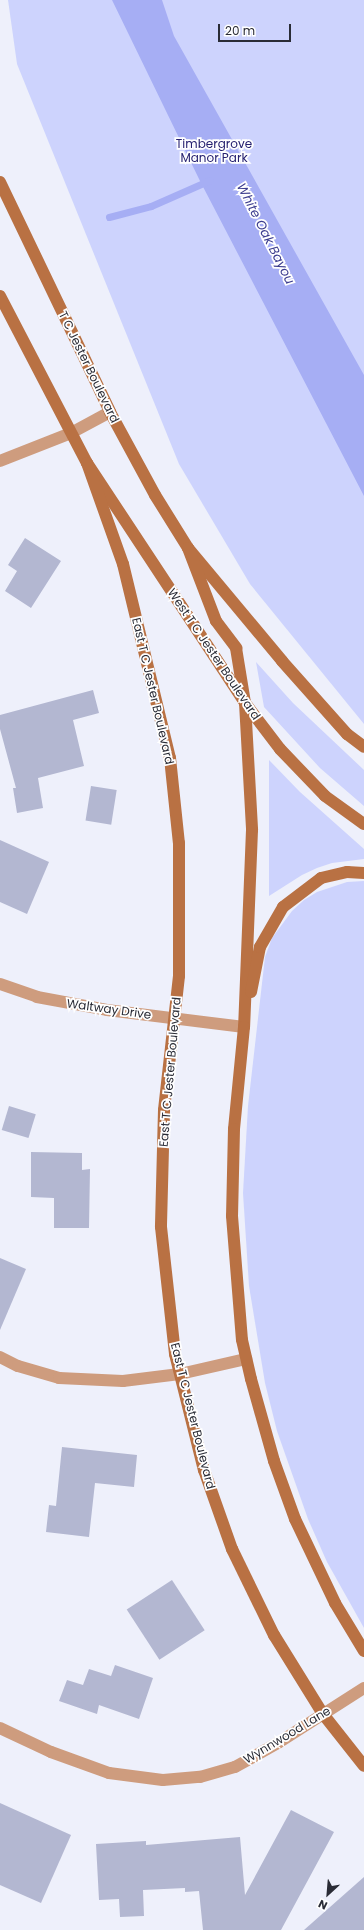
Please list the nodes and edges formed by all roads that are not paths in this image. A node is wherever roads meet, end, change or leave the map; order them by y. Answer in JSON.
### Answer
{"nodes":[{"id":1,"x":0,"y":182,"type":"edge"},
{"id":2,"x":0,"y":296,"type":"edge"},
{"id":3,"x":110,"y":412,"type":"junction"},
{"id":4,"x":71,"y":433,"type":"junction"},
{"id":5,"x":0,"y":461,"type":"edge"},
{"id":6,"x":87,"y":463,"type":"junction"},
{"id":7,"x":188,"y":548,"type":"junction"},
{"id":8,"x":245,"y":703,"type":"junction"},
{"id":9,"x":364,"y":747,"type":"edge"},
{"id":10,"x":364,"y":824,"type":"edge"},
{"id":11,"x":364,"y":873,"type":"edge"},
{"id":12,"x":0,"y":984,"type":"edge"},
{"id":13,"x":175,"y":1018,"type":"junction"},
{"id":14,"x":244,"y":1027,"type":"junction"},
{"id":15,"x":0,"y":1357,"type":"edge"},
{"id":16,"x":246,"y":1359,"type":"junction"},
{"id":17,"x":180,"y":1374,"type":"junction"},
{"id":18,"x":364,"y":1651,"type":"edge"},
{"id":19,"x":364,"y":1688,"type":"edge"},
{"id":20,"x":323,"y":1714,"type":"junction"},
{"id":21,"x":0,"y":1728,"type":"edge"},
{"id":22,"x":364,"y":1766,"type":"edge"}],
"edges":[{"from":1,"to":3,"type":"street","name":"T C Jester Boulevard"},
{"from":2,"to":4,"type":"street"},
{"from":3,"to":4,"type":"street"},
{"from":3,"to":7,"type":"street","name":"T C Jester Boulevard"},
{"from":4,"to":5,"type":"street"},
{"from":4,"to":6,"type":"street"},
{"from":6,"to":8,"type":"street","name":"West T C Jester Boulevard"},
{"from":6,"to":13,"type":"street","name":"East T C Jester Boulevard"},
{"from":7,"to":8,"type":"street"},
{"from":7,"to":9,"type":"street"},
{"from":8,"to":10,"type":"street","name":"West T C Jester Boulevard"},
{"from":8,"to":14,"type":"street"},
{"from":11,"to":14,"type":"street"},
{"from":12,"to":13,"type":"street","name":"Waltway Drive"},
{"from":13,"to":14,"type":"street","name":"Waltway Drive"},
{"from":13,"to":17,"type":"street","name":"East T C Jester Boulevard"},
{"from":14,"to":16,"type":"street"},
{"from":15,"to":17,"type":"street"},
{"from":16,"to":17,"type":"street"},
{"from":16,"to":18,"type":"street"},
{"from":17,"to":20,"type":"street","name":"East T C Jester Boulevard"},
{"from":19,"to":20,"type":"street","name":"Wynnwood Lane"},
{"from":20,"to":21,"type":"street","name":"Wynnwood Lane"},
{"from":20,"to":22,"type":"street","name":"East T C Jester Boulevard"}]}
